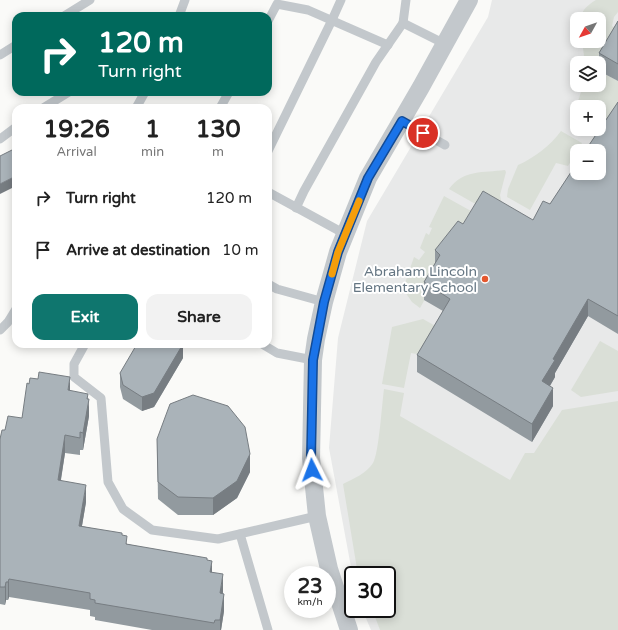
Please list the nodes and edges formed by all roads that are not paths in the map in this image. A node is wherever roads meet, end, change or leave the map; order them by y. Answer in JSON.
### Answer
{"nodes":[{"id":1,"x":90,"y":0,"type":"edge"},
{"id":2,"x":184,"y":0,"type":"edge"},
{"id":3,"x":341,"y":0,"type":"edge"},
{"id":4,"x":406,"y":0,"type":"edge"},
{"id":5,"x":469,"y":0,"type":"edge"},
{"id":6,"x":70,"y":12,"type":"edge"},
{"id":7,"x":180,"y":12,"type":"edge"},
{"id":8,"x":272,"y":15,"type":"edge"},
{"id":9,"x":332,"y":20,"type":"junction"},
{"id":10,"x":403,"y":23,"type":"junction"},
{"id":11,"x":445,"y":44,"type":"junction"},
{"id":12,"x":388,"y":45,"type":"junction"},
{"id":13,"x":12,"y":48,"type":"edge"},
{"id":14,"x":0,"y":55,"type":"edge"},
{"id":15,"x":62,"y":96,"type":"edge"},
{"id":16,"x":50,"y":104,"type":"edge"},
{"id":17,"x":402,"y":121,"type":"junction"},
{"id":18,"x":12,"y":130,"type":"edge"},
{"id":19,"x":0,"y":139,"type":"edge"},
{"id":20,"x":272,"y":143,"type":"edge"},
{"id":21,"x":445,"y":145,"type":"dead end"},
{"id":22,"x":272,"y":194,"type":"edge"},
{"id":23,"x":296,"y":208,"type":"junction"},
{"id":24,"x":345,"y":234,"type":"junction"},
{"id":25,"x":272,"y":286,"type":"edge"},
{"id":26,"x":324,"y":302,"type":"junction"},
{"id":27,"x":12,"y":316,"type":"edge"},
{"id":28,"x":0,"y":330,"type":"edge"},
{"id":29,"x":83,"y":348,"type":"edge"},
{"id":30,"x":269,"y":348,"type":"edge"},
{"id":31,"x":313,"y":360,"type":"junction"},
{"id":32,"x":317,"y":516,"type":"junction"},
{"id":33,"x":240,"y":534,"type":"junction"},
{"id":34,"x":268,"y":630,"type":"edge"},
{"id":35,"x":349,"y":630,"type":"edge"}],
"edges":[{"from":1,"to":6,"type":"lane"},
{"from":2,"to":7,"type":"lane"},
{"from":3,"to":9,"type":"lane"},
{"from":4,"to":10,"type":"lane"},
{"from":5,"to":11,"type":"street"},
{"from":8,"to":9,"type":"lane"},
{"from":9,"to":12,"type":"lane"},
{"from":9,"to":20,"type":"lane"},
{"from":10,"to":11,"type":"lane"},
{"from":10,"to":12,"type":"lane"},
{"from":11,"to":17,"type":"street"},
{"from":12,"to":23,"type":"lane"},
{"from":13,"to":14,"type":"lane"},
{"from":15,"to":16,"type":"lane"},
{"from":17,"to":21,"type":"lane"},
{"from":17,"to":24,"type":"street"},
{"from":18,"to":19,"type":"lane"},
{"from":22,"to":23,"type":"lane"},
{"from":23,"to":24,"type":"lane"},
{"from":24,"to":26,"type":"street"},
{"from":25,"to":26,"type":"lane"},
{"from":26,"to":31,"type":"street"},
{"from":27,"to":28,"type":"lane"},
{"from":29,"to":33,"type":"lane"},
{"from":30,"to":31,"type":"lane"},
{"from":31,"to":32,"type":"street"},
{"from":32,"to":33,"type":"lane"},
{"from":32,"to":35,"type":"street"},
{"from":33,"to":34,"type":"lane"}]}
